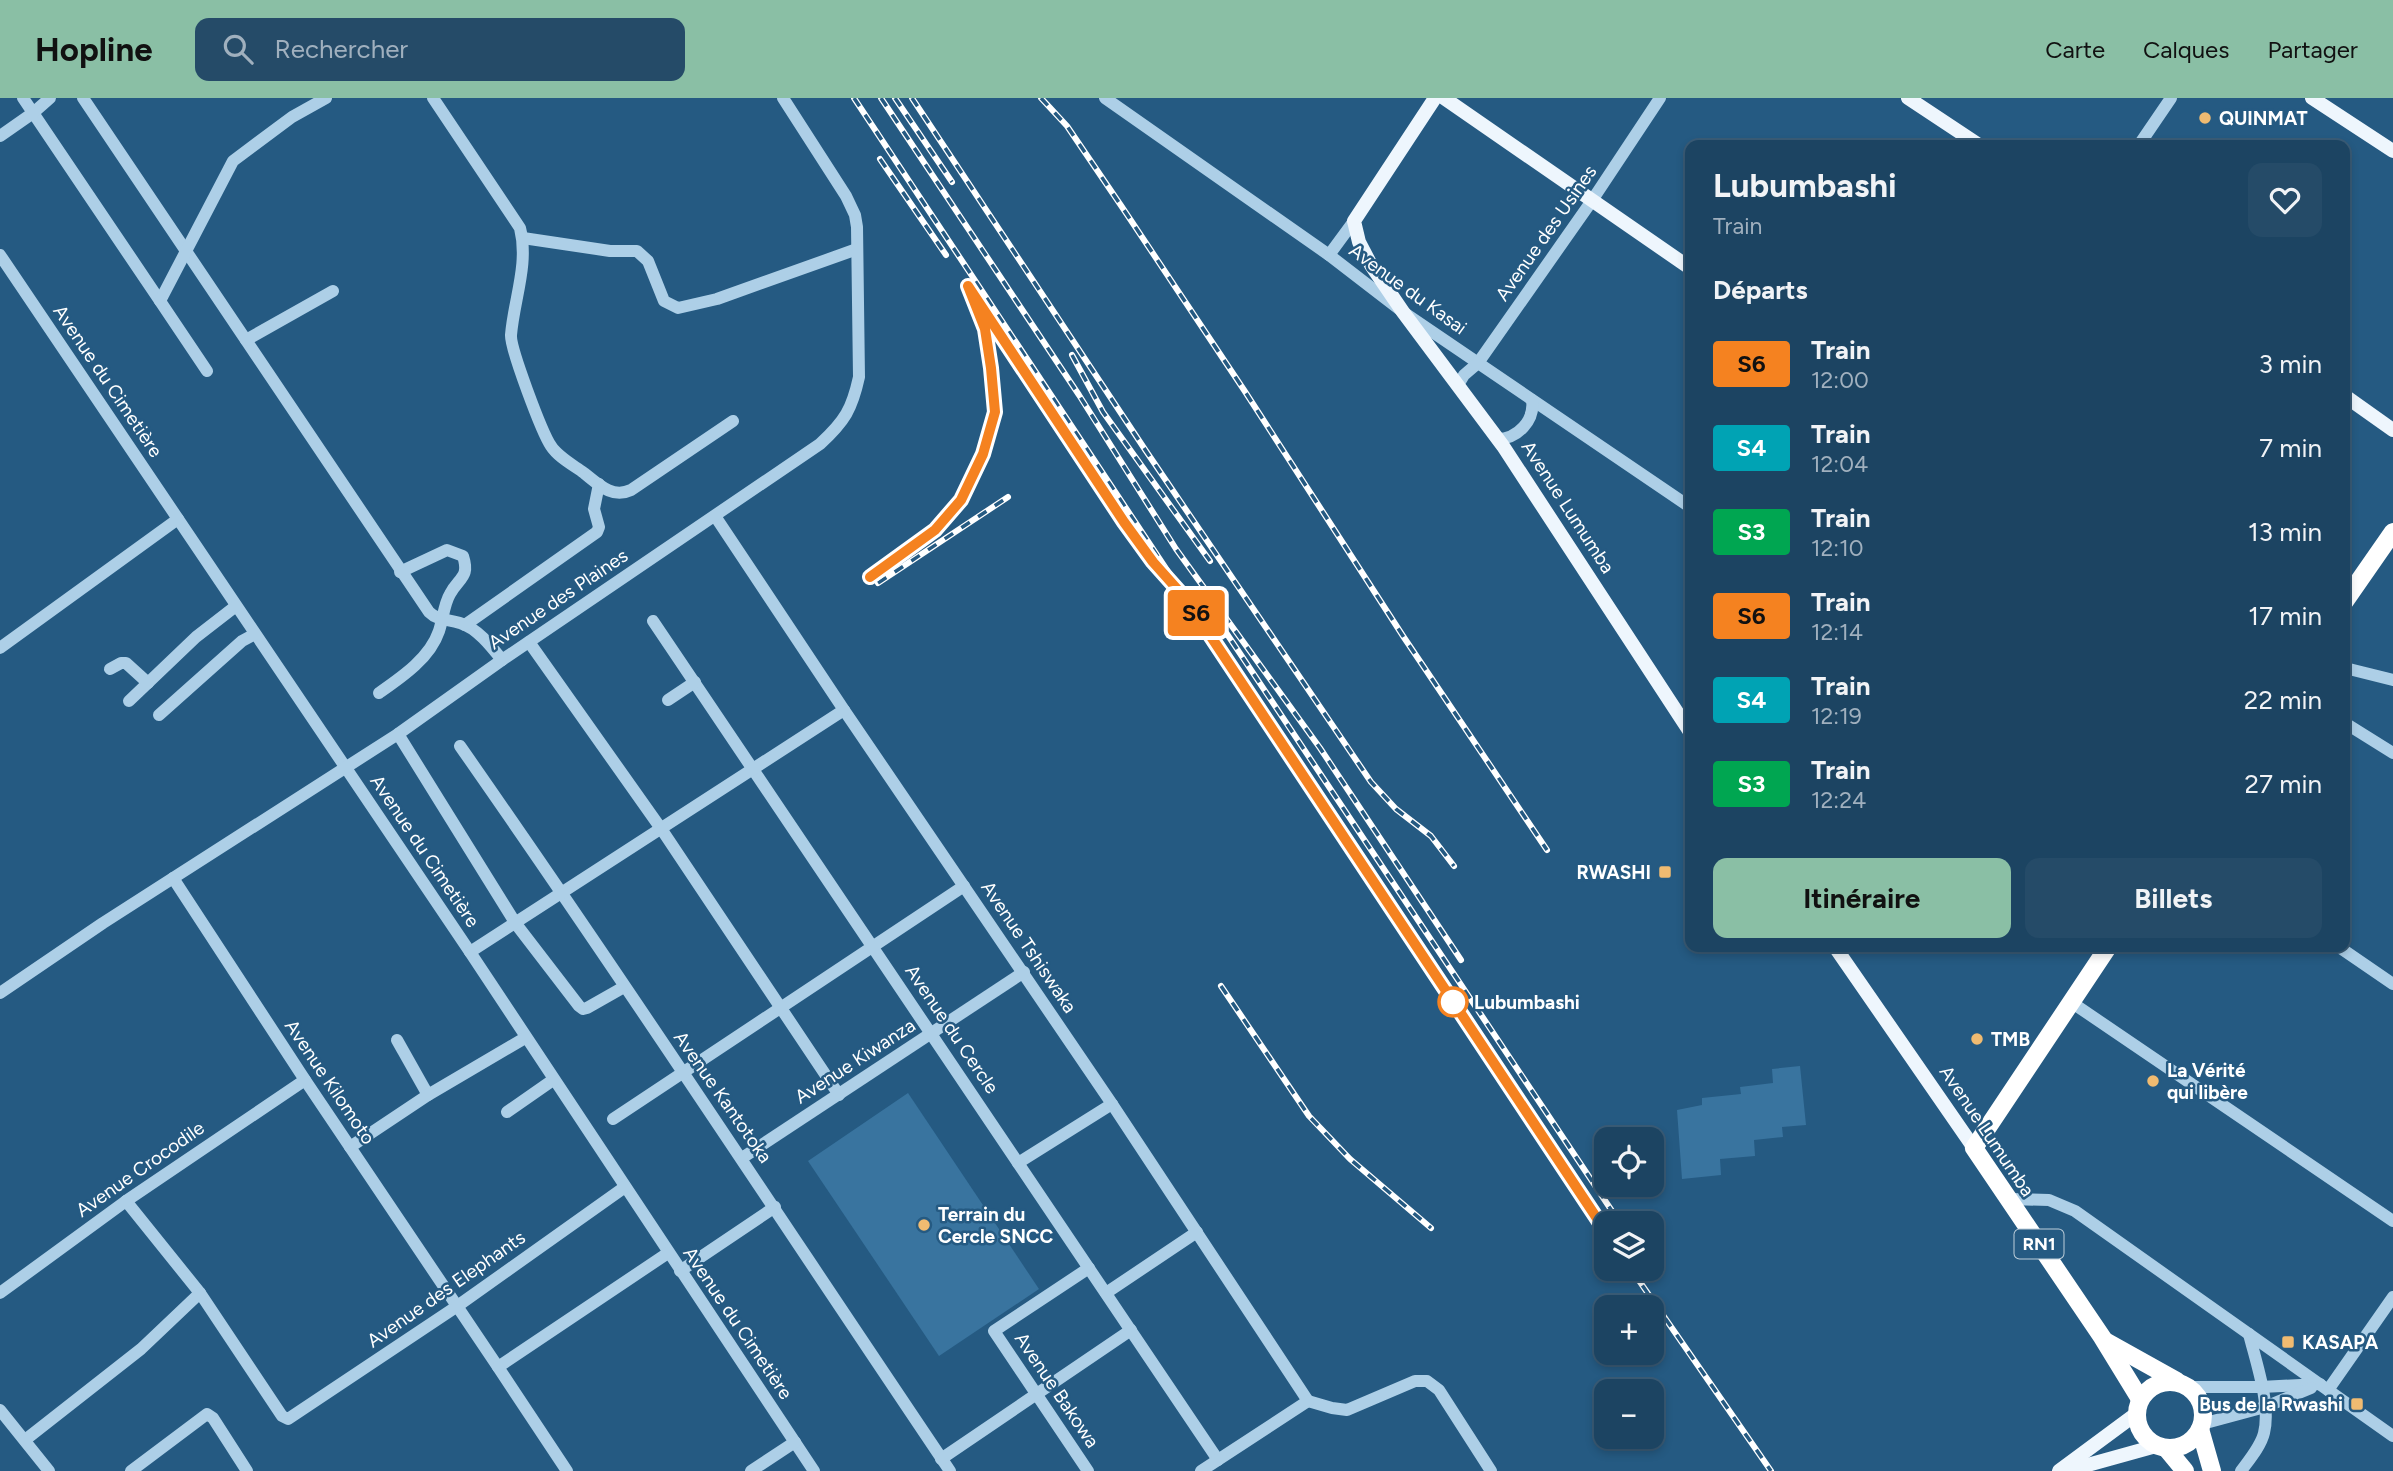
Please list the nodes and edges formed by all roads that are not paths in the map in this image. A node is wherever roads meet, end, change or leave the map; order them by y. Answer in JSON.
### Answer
{"nodes":[{"id":1,"x":23,"y":98,"type":"edge"},
{"id":2,"x":50,"y":98,"type":"edge"},
{"id":3,"x":83,"y":98,"type":"edge"},
{"id":4,"x":326,"y":98,"type":"edge"},
{"id":5,"x":433,"y":98,"type":"edge"},
{"id":6,"x":783,"y":98,"type":"edge"},
{"id":7,"x":1105,"y":98,"type":"edge"},
{"id":8,"x":1435,"y":98,"type":"edge"},
{"id":9,"x":1444,"y":98,"type":"edge"},
{"id":10,"x":1660,"y":98,"type":"edge"},
{"id":11,"x":1908,"y":98,"type":"edge"},
{"id":12,"x":2171,"y":98,"type":"edge"},
{"id":13,"x":2312,"y":98,"type":"edge"},
{"id":14,"x":33,"y":113,"type":"junction"},
{"id":15,"x":0,"y":136,"type":"edge"},
{"id":16,"x":1971,"y":140,"type":"edge"},
{"id":17,"x":2142,"y":140,"type":"edge"},
{"id":18,"x":2393,"y":151,"type":"edge"},
{"id":19,"x":1591,"y":202,"type":"junction"},
{"id":20,"x":1353,"y":221,"type":"junction"},
{"id":21,"x":523,"y":238,"type":"junction"},
{"id":22,"x":186,"y":249,"type":"junction"},
{"id":23,"x":857,"y":249,"type":"junction"},
{"id":24,"x":0,"y":255,"type":"edge"},
{"id":25,"x":1329,"y":255,"type":"junction"},
{"id":26,"x":1685,"y":265,"type":"edge"},
{"id":27,"x":333,"y":291,"type":"dead end"},
{"id":28,"x":160,"y":301,"type":"junction"},
{"id":29,"x":1403,"y":312,"type":"junction"},
{"id":30,"x":246,"y":340,"type":"junction"},
{"id":31,"x":1478,"y":363,"type":"junction"},
{"id":32,"x":207,"y":371,"type":"dead end"},
{"id":33,"x":1458,"y":385,"type":"junction"},
{"id":34,"x":1532,"y":400,"type":"junction"},
{"id":35,"x":2350,"y":400,"type":"edge"},
{"id":36,"x":733,"y":421,"type":"dead end"},
{"id":37,"x":2393,"y":430,"type":"edge"},
{"id":38,"x":1497,"y":439,"type":"junction"},
{"id":39,"x":599,"y":484,"type":"junction"},
{"id":40,"x":1685,"y":504,"type":"edge"},
{"id":41,"x":715,"y":516,"type":"junction"},
{"id":42,"x":178,"y":519,"type":"junction"},
{"id":43,"x":2393,"y":533,"type":"edge"},
{"id":44,"x":400,"y":572,"type":"junction"},
{"id":45,"x":2350,"y":594,"type":"edge"},
{"id":46,"x":236,"y":606,"type":"junction"},
{"id":47,"x":443,"y":620,"type":"junction"},
{"id":48,"x":653,"y":621,"type":"dead end"},
{"id":49,"x":466,"y":625,"type":"junction"},
{"id":50,"x":255,"y":634,"type":"junction"},
{"id":51,"x":529,"y":642,"type":"junction"},
{"id":52,"x":0,"y":648,"type":"edge"},
{"id":53,"x":502,"y":660,"type":"junction"},
{"id":54,"x":2350,"y":669,"type":"edge"},
{"id":55,"x":110,"y":670,"type":"dead end"},
{"id":56,"x":2393,"y":680,"type":"edge"},
{"id":57,"x":695,"y":682,"type":"junction"},
{"id":58,"x":148,"y":683,"type":"junction"},
{"id":59,"x":379,"y":693,"type":"dead end"},
{"id":60,"x":668,"y":700,"type":"dead end"},
{"id":61,"x":129,"y":702,"type":"dead end"},
{"id":62,"x":844,"y":710,"type":"junction"},
{"id":63,"x":159,"y":715,"type":"dead end"},
{"id":64,"x":1685,"y":724,"type":"edge"},
{"id":65,"x":2350,"y":726,"type":"edge"},
{"id":66,"x":398,"y":734,"type":"junction"},
{"id":67,"x":460,"y":747,"type":"dead end"},
{"id":68,"x":2393,"y":754,"type":"edge"},
{"id":69,"x":346,"y":768,"type":"junction"},
{"id":70,"x":754,"y":769,"type":"junction"},
{"id":71,"x":662,"y":830,"type":"junction"},
{"id":72,"x":173,"y":878,"type":"junction"},
{"id":73,"x":964,"y":886,"type":"junction"},
{"id":74,"x":563,"y":894,"type":"junction"},
{"id":75,"x":516,"y":924,"type":"junction"},
{"id":76,"x":874,"y":947,"type":"junction"},
{"id":77,"x":1838,"y":952,"type":"edge"},
{"id":78,"x":2105,"y":952,"type":"edge"},
{"id":79,"x":2346,"y":952,"type":"edge"},
{"id":80,"x":470,"y":953,"type":"junction"},
{"id":81,"x":1024,"y":972,"type":"junction"},
{"id":82,"x":2393,"y":984,"type":"edge"},
{"id":83,"x":624,"y":987,"type":"junction"},
{"id":84,"x":0,"y":993,"type":"edge"},
{"id":85,"x":2071,"y":1002,"type":"junction"},
{"id":86,"x":780,"y":1009,"type":"junction"},
{"id":87,"x":932,"y":1033,"type":"junction"},
{"id":88,"x":525,"y":1038,"type":"junction"},
{"id":89,"x":397,"y":1040,"type":"dead end"},
{"id":90,"x":682,"y":1073,"type":"junction"},
{"id":91,"x":305,"y":1080,"type":"junction"},
{"id":92,"x":554,"y":1080,"type":"junction"},
{"id":93,"x":428,"y":1095,"type":"junction"},
{"id":94,"x":839,"y":1095,"type":"junction"},
{"id":95,"x":1112,"y":1104,"type":"junction"},
{"id":96,"x":507,"y":1112,"type":"dead end"},
{"id":97,"x":612,"y":1119,"type":"dead end"},
{"id":98,"x":350,"y":1147,"type":"junction"},
{"id":99,"x":1973,"y":1148,"type":"junction"},
{"id":100,"x":742,"y":1158,"type":"junction"},
{"id":101,"x":1018,"y":1163,"type":"junction"},
{"id":102,"x":625,"y":1187,"type":"junction"},
{"id":103,"x":2009,"y":1199,"type":"junction"},
{"id":104,"x":126,"y":1201,"type":"junction"},
{"id":105,"x":775,"y":1207,"type":"junction"},
{"id":106,"x":2393,"y":1222,"type":"edge"},
{"id":107,"x":1197,"y":1232,"type":"junction"},
{"id":108,"x":668,"y":1253,"type":"junction"},
{"id":109,"x":1089,"y":1268,"type":"junction"},
{"id":110,"x":680,"y":1271,"type":"junction"},
{"id":111,"x":0,"y":1293,"type":"edge"},
{"id":112,"x":200,"y":1293,"type":"junction"},
{"id":113,"x":1106,"y":1293,"type":"junction"},
{"id":114,"x":2393,"y":1297,"type":"edge"},
{"id":115,"x":456,"y":1307,"type":"junction"},
{"id":116,"x":1130,"y":1330,"type":"junction"},
{"id":117,"x":2249,"y":1334,"type":"junction"},
{"id":118,"x":2104,"y":1340,"type":"junction"},
{"id":119,"x":498,"y":1367,"type":"junction"},
{"id":120,"x":2184,"y":1385,"type":"junction"},
{"id":121,"x":2261,"y":1387,"type":"junction"},
{"id":122,"x":2324,"y":1387,"type":"junction"},
{"id":123,"x":1036,"y":1394,"type":"junction"},
{"id":124,"x":1308,"y":1401,"type":"junction"},
{"id":125,"x":2138,"y":1406,"type":"junction"},
{"id":126,"x":2265,"y":1407,"type":"junction"},
{"id":127,"x":0,"y":1410,"type":"edge"},
{"id":128,"x":2201,"y":1427,"type":"junction"},
{"id":129,"x":2393,"y":1436,"type":"edge"},
{"id":130,"x":24,"y":1440,"type":"junction"},
{"id":131,"x":795,"y":1442,"type":"junction"},
{"id":132,"x":2161,"y":1447,"type":"junction"},
{"id":133,"x":941,"y":1459,"type":"junction"},
{"id":134,"x":1218,"y":1460,"type":"junction"},
{"id":135,"x":49,"y":1471,"type":"edge"},
{"id":136,"x":131,"y":1471,"type":"edge"},
{"id":137,"x":247,"y":1471,"type":"edge"},
{"id":138,"x":567,"y":1471,"type":"edge"},
{"id":139,"x":751,"y":1471,"type":"edge"},
{"id":140,"x":814,"y":1471,"type":"edge"},
{"id":141,"x":950,"y":1471,"type":"edge"},
{"id":142,"x":1088,"y":1471,"type":"edge"},
{"id":143,"x":1201,"y":1471,"type":"edge"},
{"id":144,"x":1491,"y":1471,"type":"edge"},
{"id":145,"x":2059,"y":1471,"type":"edge"},
{"id":146,"x":2064,"y":1471,"type":"edge"},
{"id":147,"x":2185,"y":1471,"type":"edge"},
{"id":148,"x":2212,"y":1471,"type":"edge"},
{"id":149,"x":2241,"y":1471,"type":"edge"}],
"edges":[{"from":1,"to":14,"type":"street"},
{"from":2,"to":14,"type":"street"},
{"from":3,"to":22,"type":"street"},
{"from":4,"to":22,"type":"street"},
{"from":5,"to":21,"type":"street"},
{"from":6,"to":23,"type":"street","name":"Avenue des Plaines"},
{"from":7,"to":25,"type":"street","name":"Avenue du Kasai"},
{"from":8,"to":20,"type":"main road"},
{"from":9,"to":19,"type":"main road"},
{"from":10,"to":19,"type":"street","name":"Avenue des Usines"},
{"from":11,"to":16,"type":"main road"},
{"from":12,"to":17,"type":"street"},
{"from":13,"to":18,"type":"main road"},
{"from":14,"to":15,"type":"street"},
{"from":14,"to":28,"type":"street"},
{"from":19,"to":26,"type":"main road"},
{"from":19,"to":31,"type":"street","name":"Avenue des Usines"},
{"from":20,"to":25,"type":"street"},
{"from":20,"to":29,"type":"main road","name":"Avenue Lumumba"},
{"from":21,"to":23,"type":"street"},
{"from":21,"to":39,"type":"street"},
{"from":22,"to":28,"type":"street"},
{"from":22,"to":30,"type":"street"},
{"from":23,"to":41,"type":"street","name":"Avenue des Plaines"},
{"from":24,"to":42,"type":"street","name":"Avenue du Cimetière"},
{"from":25,"to":29,"type":"street","name":"Avenue du Kasai"},
{"from":27,"to":30,"type":"street"},
{"from":28,"to":32,"type":"street"},
{"from":29,"to":31,"type":"street","name":"Avenue du Kasai"},
{"from":29,"to":33,"type":"main road","name":"Avenue Lumumba"},
{"from":30,"to":44,"type":"street"},
{"from":31,"to":33,"type":"street","name":"Avenue des Usines"},
{"from":31,"to":34,"type":"street","name":"Avenue du Kasai"},
{"from":33,"to":38,"type":"main road","name":"Avenue Lumumba"},
{"from":34,"to":38,"type":"street"},
{"from":34,"to":40,"type":"street","name":"Avenue du Kasai"},
{"from":35,"to":37,"type":"main road"},
{"from":36,"to":39,"type":"street"},
{"from":38,"to":64,"type":"main road","name":"Avenue Lumumba"},
{"from":39,"to":49,"type":"street"},
{"from":41,"to":51,"type":"street","name":"Avenue des Plaines"},
{"from":41,"to":62,"type":"street","name":"Avenue Tshiswaka"},
{"from":42,"to":46,"type":"street","name":"Avenue du Cimetière"},
{"from":42,"to":52,"type":"street"},
{"from":43,"to":45,"type":"highway"},
{"from":44,"to":47,"type":"street"},
{"from":44,"to":47,"type":"street"},
{"from":46,"to":50,"type":"street","name":"Avenue du Cimetière"},
{"from":46,"to":58,"type":"street"},
{"from":47,"to":49,"type":"street"},
{"from":47,"to":59,"type":"street"},
{"from":48,"to":57,"type":"street","name":"Avenue du Cercle"},
{"from":49,"to":53,"type":"street"},
{"from":50,"to":63,"type":"street"},
{"from":50,"to":69,"type":"street","name":"Avenue du Cimetière"},
{"from":51,"to":53,"type":"street","name":"Avenue des Plaines"},
{"from":51,"to":71,"type":"street"},
{"from":53,"to":66,"type":"street","name":"Avenue des Plaines"},
{"from":54,"to":56,"type":"street"},
{"from":55,"to":58,"type":"street"},
{"from":57,"to":60,"type":"street"},
{"from":57,"to":70,"type":"street","name":"Avenue du Cercle"},
{"from":58,"to":61,"type":"street"},
{"from":62,"to":70,"type":"street"},
{"from":62,"to":73,"type":"street","name":"Avenue Tshiswaka"},
{"from":65,"to":68,"type":"street"},
{"from":66,"to":69,"type":"street","name":"Avenue des Plaines"},
{"from":66,"to":75,"type":"street"},
{"from":67,"to":74,"type":"street","name":"Avenue Kantotoka"},
{"from":69,"to":72,"type":"street","name":"Avenue des Plaines"},
{"from":69,"to":80,"type":"street","name":"Avenue du Cimetière"},
{"from":70,"to":71,"type":"street"},
{"from":70,"to":76,"type":"street","name":"Avenue du Cercle"},
{"from":71,"to":74,"type":"street"},
{"from":71,"to":86,"type":"street"},
{"from":72,"to":84,"type":"street","name":"Avenue des Plaines"},
{"from":72,"to":91,"type":"street","name":"Avenue Kilomoto"},
{"from":73,"to":76,"type":"street"},
{"from":73,"to":81,"type":"street","name":"Avenue Tshiswaka"},
{"from":74,"to":75,"type":"street"},
{"from":74,"to":83,"type":"street","name":"Avenue Kantotoka"},
{"from":75,"to":80,"type":"street"},
{"from":75,"to":83,"type":"street"},
{"from":76,"to":86,"type":"street"},
{"from":76,"to":87,"type":"street","name":"Avenue du Cercle"},
{"from":77,"to":99,"type":"main road","name":"Avenue Lumumba"},
{"from":78,"to":85,"type":"highway"},
{"from":79,"to":82,"type":"street"},
{"from":80,"to":88,"type":"street","name":"Avenue du Cimetière"},
{"from":81,"to":87,"type":"street","name":"Avenue Kiwanza"},
{"from":81,"to":95,"type":"street","name":"Avenue Tshiswaka"},
{"from":83,"to":90,"type":"street","name":"Avenue Kantotoka"},
{"from":85,"to":99,"type":"highway"},
{"from":85,"to":106,"type":"street"},
{"from":86,"to":90,"type":"street"},
{"from":86,"to":94,"type":"street"},
{"from":87,"to":94,"type":"street","name":"Avenue Kiwanza"},
{"from":87,"to":101,"type":"street","name":"Avenue du Cercle"},
{"from":88,"to":92,"type":"street","name":"Avenue du Cimetière"},
{"from":88,"to":93,"type":"street"},
{"from":89,"to":93,"type":"street"},
{"from":90,"to":97,"type":"street"},
{"from":90,"to":100,"type":"street","name":"Avenue Kantotoka"},
{"from":91,"to":98,"type":"street","name":"Avenue Kilomoto"},
{"from":91,"to":104,"type":"street","name":"Avenue Crocodile"},
{"from":92,"to":96,"type":"street"},
{"from":92,"to":102,"type":"street","name":"Avenue du Cimetière"},
{"from":93,"to":98,"type":"street"},
{"from":94,"to":100,"type":"street","name":"Avenue Kiwanza"},
{"from":95,"to":101,"type":"street"},
{"from":95,"to":107,"type":"street","name":"Avenue Tshiswaka"},
{"from":98,"to":115,"type":"street","name":"Avenue Kilomoto"},
{"from":99,"to":103,"type":"highway","name":"Avenue Lumumba","number":"RN1"},
{"from":100,"to":105,"type":"street","name":"Avenue Kantotoka"},
{"from":101,"to":109,"type":"street","name":"Avenue du Cercle"},
{"from":102,"to":108,"type":"street","name":"Avenue du Cimetière"},
{"from":102,"to":115,"type":"street","name":"Avenue des Elephants"},
{"from":103,"to":117,"type":"street"},
{"from":103,"to":118,"type":"highway","name":"Avenue Lumumba","number":"RN1"},
{"from":104,"to":111,"type":"street","name":"Avenue Crocodile"},
{"from":104,"to":112,"type":"street"},
{"from":105,"to":110,"type":"street"},
{"from":105,"to":133,"type":"street","name":"Avenue Kantotoka"},
{"from":107,"to":113,"type":"street"},
{"from":107,"to":124,"type":"street","name":"Avenue Tshiswaka"},
{"from":108,"to":110,"type":"street","name":"Avenue du Cimetière"},
{"from":108,"to":119,"type":"street"},
{"from":109,"to":113,"type":"street","name":"Avenue du Cercle"},
{"from":109,"to":123,"type":"street","name":"Avenue Bakowa"},
{"from":110,"to":131,"type":"street","name":"Avenue du Cimetière"},
{"from":112,"to":115,"type":"street","name":"Avenue des Elephants"},
{"from":112,"to":130,"type":"street"},
{"from":113,"to":116,"type":"street","name":"Avenue du Cercle"},
{"from":114,"to":122,"type":"street"},
{"from":115,"to":119,"type":"street","name":"Avenue Kilomoto"},
{"from":116,"to":123,"type":"street"},
{"from":116,"to":134,"type":"street","name":"Avenue du Cercle"},
{"from":117,"to":121,"type":"street"},
{"from":117,"to":122,"type":"street"},
{"from":118,"to":120,"type":"highway","name":"Avenue Lumumba","number":"RN1"},
{"from":118,"to":125,"type":"highway","name":"Avenue Lumumba","number":"RN1"},
{"from":119,"to":138,"type":"street","name":"Avenue Kilomoto"},
{"from":120,"to":121,"type":"street"},
{"from":120,"to":125,"type":"highway"},
{"from":120,"to":128,"type":"highway"},
{"from":121,"to":122,"type":"street"},
{"from":121,"to":126,"type":"street"},
{"from":122,"to":126,"type":"street"},
{"from":122,"to":129,"type":"street"},
{"from":123,"to":133,"type":"street"},
{"from":123,"to":142,"type":"street","name":"Avenue Bakowa"},
{"from":124,"to":134,"type":"street"},
{"from":124,"to":144,"type":"street"},
{"from":125,"to":132,"type":"highway","name":"Avenue Lumumba","number":"RN1"},
{"from":125,"to":145,"type":"main road"},
{"from":126,"to":128,"type":"street"},
{"from":126,"to":149,"type":"street"},
{"from":127,"to":130,"type":"street"},
{"from":128,"to":132,"type":"highway"},
{"from":128,"to":148,"type":"highway"},
{"from":130,"to":135,"type":"street"},
{"from":131,"to":139,"type":"street"},
{"from":131,"to":140,"type":"street","name":"Avenue du Cimetière"},
{"from":132,"to":146,"type":"main road"},
{"from":132,"to":147,"type":"highway","name":"Avenue Lumumba","number":"RN1"},
{"from":133,"to":141,"type":"street","name":"Avenue Kantotoka"},
{"from":134,"to":143,"type":"street"},
{"from":136,"to":137,"type":"street"}]}
